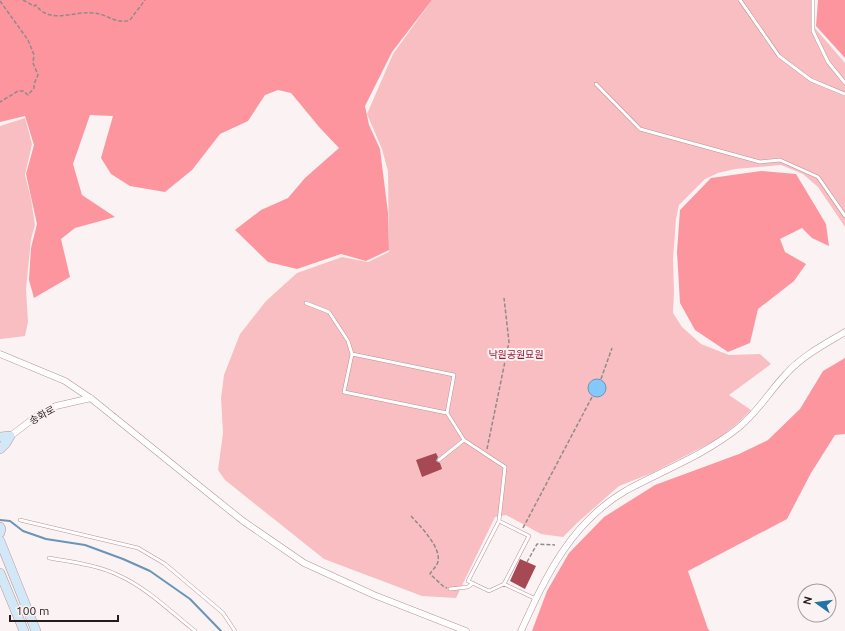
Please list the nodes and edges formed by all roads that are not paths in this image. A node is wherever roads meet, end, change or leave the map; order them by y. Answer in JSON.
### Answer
{"nodes":[{"id":1,"x":740,"y":0,"type":"edge"},
{"id":2,"x":813,"y":0,"type":"edge"},
{"id":3,"x":845,"y":83,"type":"edge"},
{"id":4,"x":596,"y":84,"type":"dead end"},
{"id":5,"x":845,"y":94,"type":"edge"},
{"id":6,"x":845,"y":216,"type":"edge"},
{"id":7,"x":306,"y":303,"type":"dead end"},
{"id":8,"x":845,"y":332,"type":"edge"},
{"id":9,"x":0,"y":354,"type":"edge"},
{"id":10,"x":352,"y":354,"type":"junction"},
{"id":11,"x":91,"y":398,"type":"junction"},
{"id":12,"x":447,"y":413,"type":"junction"},
{"id":13,"x":10,"y":436,"type":"junction"},
{"id":14,"x":0,"y":437,"type":"edge"},
{"id":15,"x":464,"y":440,"type":"junction"},
{"id":16,"x":0,"y":444,"type":"edge"},
{"id":17,"x":0,"y":449,"type":"edge"},
{"id":18,"x":439,"y":460,"type":"dead end"},
{"id":19,"x":20,"y":520,"type":"dead end"},
{"id":20,"x":499,"y":520,"type":"junction"},
{"id":21,"x":0,"y":527,"type":"edge"},
{"id":22,"x":0,"y":532,"type":"edge"},
{"id":23,"x":2,"y":545,"type":"edge"},
{"id":24,"x":49,"y":558,"type":"dead end"},
{"id":25,"x":0,"y":573,"type":"edge"},
{"id":26,"x":473,"y":584,"type":"junction"},
{"id":27,"x":504,"y":584,"type":"junction"},
{"id":28,"x":450,"y":589,"type":"road end"},
{"id":29,"x":536,"y":600,"type":"junction"},
{"id":30,"x":24,"y":631,"type":"edge"},
{"id":31,"x":36,"y":631,"type":"edge"},
{"id":32,"x":195,"y":631,"type":"edge"},
{"id":33,"x":235,"y":631,"type":"edge"},
{"id":34,"x":466,"y":631,"type":"edge"},
{"id":35,"x":522,"y":631,"type":"edge"}],
"edges":[{"from":1,"to":5,"type":"lane"},
{"from":2,"to":3,"type":"lane"},
{"from":4,"to":6,"type":"lane"},
{"from":7,"to":10,"type":"lane"},
{"from":8,"to":29,"type":"street"},
{"from":9,"to":11,"type":"street"},
{"from":10,"to":12,"type":"lane"},
{"from":10,"to":12,"type":"lane"},
{"from":11,"to":13,"type":"street","name":"송화로"},
{"from":11,"to":34,"type":"street"},
{"from":12,"to":15,"type":"lane"},
{"from":13,"to":14,"type":"main road"},
{"from":13,"to":16,"type":"street","name":"송화로"},
{"from":13,"to":17,"type":"main road"},
{"from":15,"to":18,"type":"lane"},
{"from":15,"to":20,"type":"lane"},
{"from":19,"to":33,"type":"lane"},
{"from":20,"to":26,"type":"lane"},
{"from":20,"to":27,"type":"lane"},
{"from":21,"to":22,"type":"main road"},
{"from":23,"to":31,"type":"main road"},
{"from":24,"to":32,"type":"lane"},
{"from":25,"to":30,"type":"main road"},
{"from":26,"to":27,"type":"lane"},
{"from":26,"to":28,"type":"lane"},
{"from":27,"to":29,"type":"lane"},
{"from":29,"to":35,"type":"street"}]}
